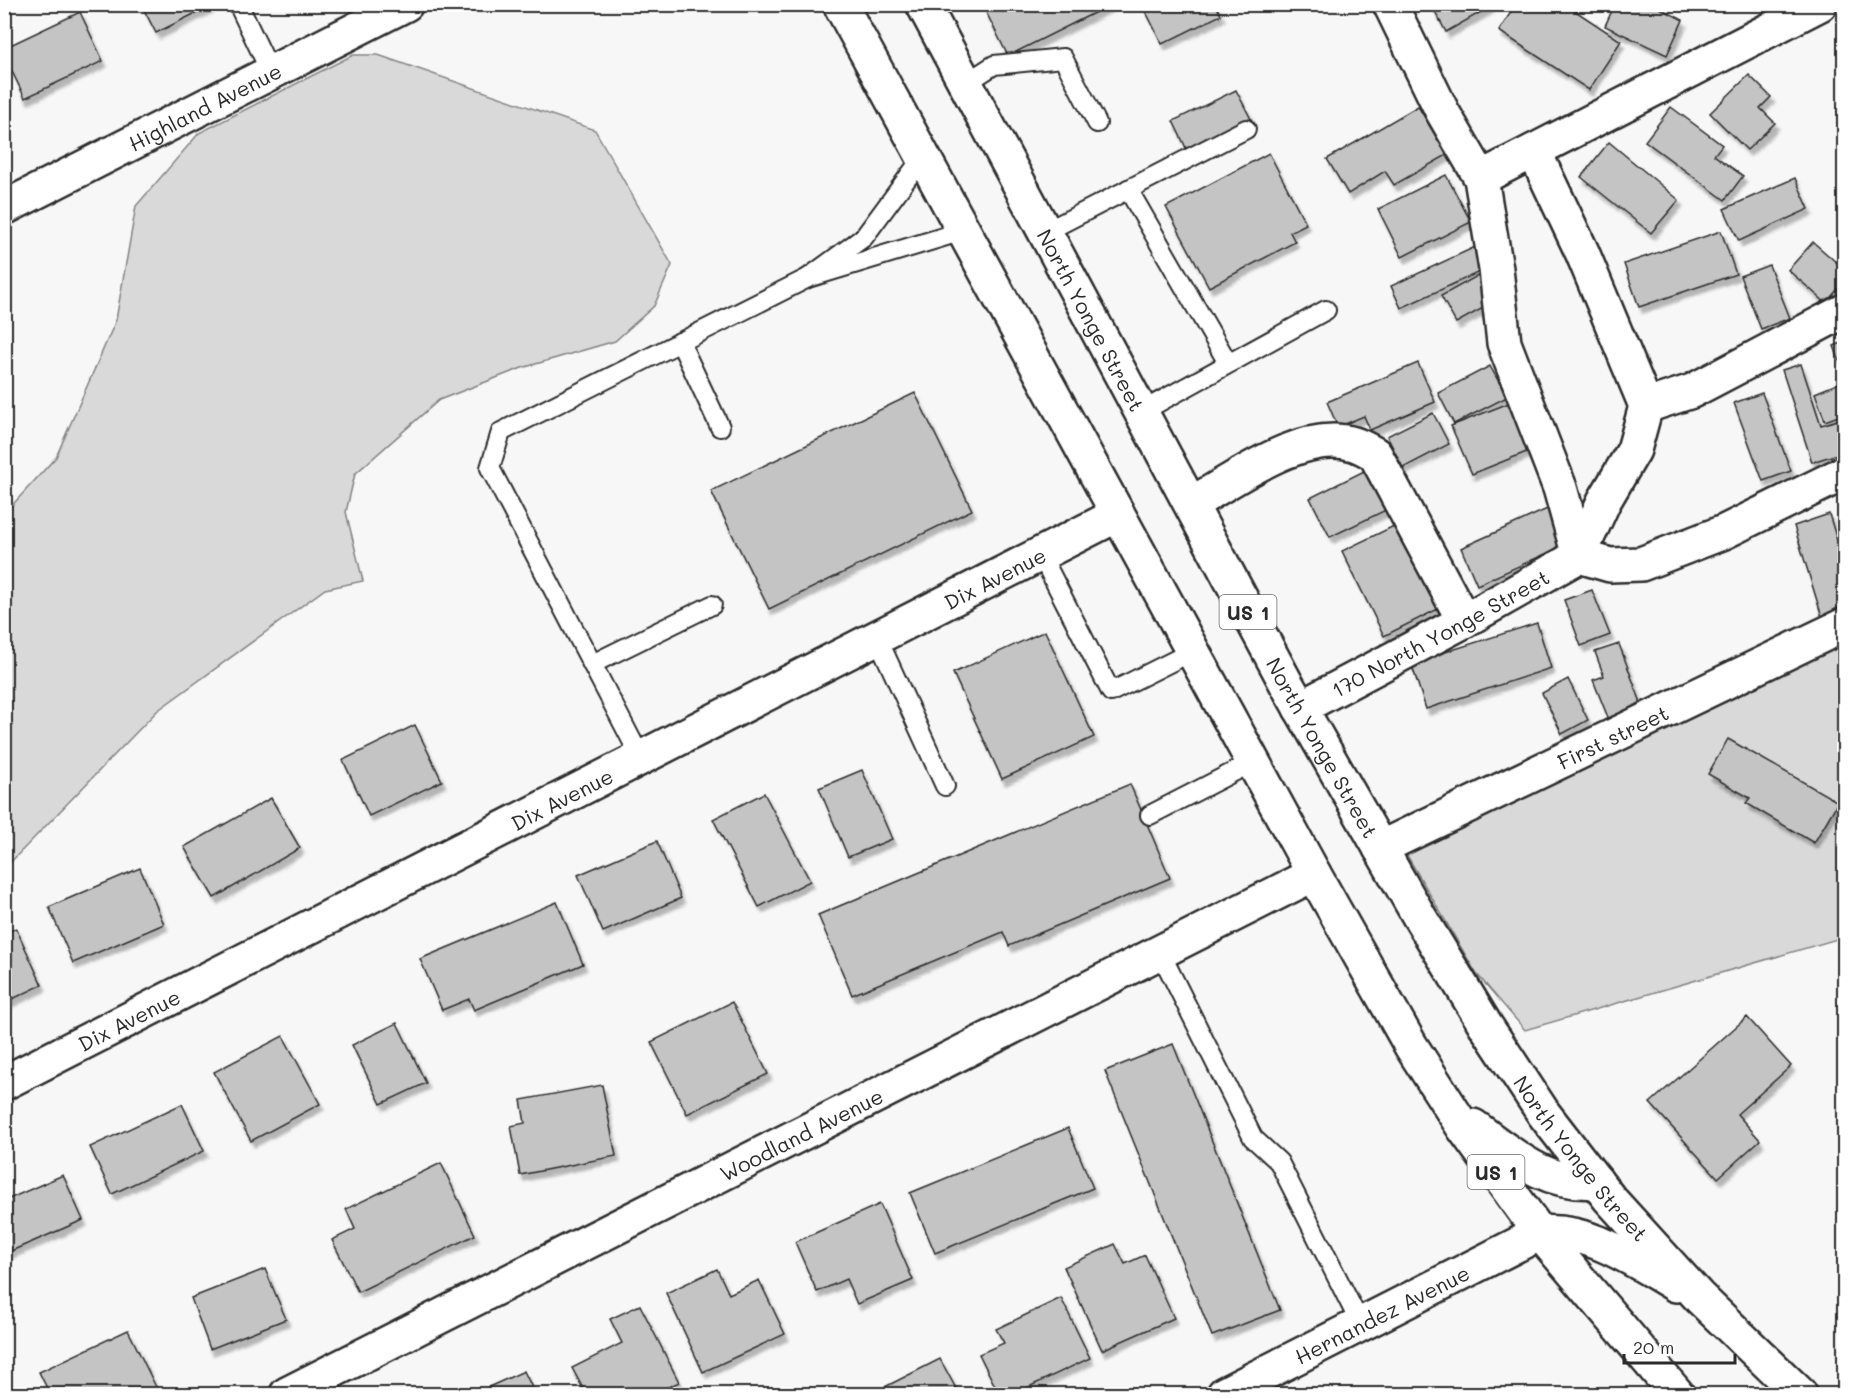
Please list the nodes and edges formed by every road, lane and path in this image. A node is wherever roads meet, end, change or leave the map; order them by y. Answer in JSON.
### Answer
{"nodes":[{"id":1,"x":238,"y":4,"type":"edge"},
{"id":2,"x":406,"y":4,"type":"edge"},
{"id":3,"x":840,"y":4,"type":"edge"},
{"id":4,"x":923,"y":4,"type":"edge"},
{"id":5,"x":1390,"y":4,"type":"edge"},
{"id":6,"x":1820,"y":4,"type":"edge"},
{"id":7,"x":271,"y":73,"type":"junction"},
{"id":8,"x":966,"y":83,"type":"junction"},
{"id":9,"x":1097,"y":123,"type":"dead end"},
{"id":10,"x":1246,"y":129,"type":"dead end"},
{"id":11,"x":1534,"y":151,"type":"junction"},
{"id":12,"x":923,"y":157,"type":"junction"},
{"id":13,"x":1481,"y":178,"type":"junction"},
{"id":14,"x":1128,"y":189,"type":"junction"},
{"id":15,"x":4,"y":208,"type":"edge"},
{"id":16,"x":963,"y":231,"type":"junction"},
{"id":17,"x":1046,"y":232,"type":"junction"},
{"id":18,"x":808,"y":278,"type":"junction"},
{"id":19,"x":1326,"y":310,"type":"dead end"},
{"id":20,"x":1845,"y":311,"type":"edge"},
{"id":21,"x":680,"y":342,"type":"junction"},
{"id":22,"x":1228,"y":363,"type":"junction"},
{"id":23,"x":1646,"y":406,"type":"junction"},
{"id":24,"x":1141,"y":412,"type":"junction"},
{"id":25,"x":720,"y":426,"type":"dead end"},
{"id":26,"x":1845,"y":473,"type":"edge"},
{"id":27,"x":1191,"y":504,"type":"junction"},
{"id":28,"x":1117,"y":514,"type":"junction"},
{"id":29,"x":1041,"y":555,"type":"junction"},
{"id":30,"x":1579,"y":556,"type":"junction"},
{"id":31,"x":712,"y":605,"type":"dead end"},
{"id":32,"x":1464,"y":621,"type":"junction"},
{"id":33,"x":1845,"y":626,"type":"edge"},
{"id":34,"x":877,"y":637,"type":"junction"},
{"id":35,"x":1193,"y":651,"type":"junction"},
{"id":36,"x":592,"y":664,"type":"junction"},
{"id":37,"x":1300,"y":708,"type":"junction"},
{"id":38,"x":641,"y":758,"type":"junction"},
{"id":39,"x":1253,"y":762,"type":"junction"},
{"id":40,"x":945,"y":786,"type":"dead end"},
{"id":41,"x":1150,"y":815,"type":"dead end"},
{"id":42,"x":1380,"y":848,"type":"junction"},
{"id":43,"x":1314,"y":874,"type":"junction"},
{"id":44,"x":1160,"y":952,"type":"junction"},
{"id":45,"x":4,"y":1083,"type":"edge"},
{"id":46,"x":1453,"y":1110,"type":"junction"},
{"id":47,"x":1596,"y":1181,"type":"junction"},
{"id":48,"x":1540,"y":1233,"type":"junction"},
{"id":49,"x":1700,"y":1298,"type":"junction"},
{"id":50,"x":1361,"y":1325,"type":"junction"},
{"id":51,"x":287,"y":1395,"type":"edge"},
{"id":52,"x":1224,"y":1395,"type":"edge"},
{"id":53,"x":1677,"y":1395,"type":"edge"},
{"id":54,"x":1800,"y":1395,"type":"edge"}],
"edges":[{"from":1,"to":7,"type":"lane"},
{"from":2,"to":7,"type":"street","name":"Highland Avenue"},
{"from":3,"to":12,"type":"street","number":"US 1"},
{"from":4,"to":8,"type":"street","name":"North Yonge Street","number":"US 1"},
{"from":5,"to":13,"type":"street"},
{"from":6,"to":11,"type":"street"},
{"from":7,"to":15,"type":"street","name":"Highland Avenue"},
{"from":8,"to":9,"type":"lane"},
{"from":8,"to":17,"type":"street","name":"North Yonge Street","number":"US 1"},
{"from":10,"to":14,"type":"lane"},
{"from":11,"to":13,"type":"street"},
{"from":11,"to":23,"type":"street"},
{"from":12,"to":16,"type":"street","number":"US 1"},
{"from":12,"to":18,"type":"lane"},
{"from":13,"to":30,"type":"street"},
{"from":14,"to":17,"type":"lane"},
{"from":14,"to":22,"type":"lane"},
{"from":16,"to":18,"type":"lane"},
{"from":16,"to":28,"type":"street","number":"US 1"},
{"from":17,"to":24,"type":"street","name":"North Yonge Street","number":"US 1"},
{"from":18,"to":21,"type":"lane"},
{"from":19,"to":22,"type":"lane"},
{"from":20,"to":23,"type":"street"},
{"from":21,"to":25,"type":"lane"},
{"from":21,"to":36,"type":"lane"},
{"from":22,"to":24,"type":"lane"},
{"from":23,"to":30,"type":"street"},
{"from":24,"to":27,"type":"street","name":"North Yonge Street","number":"US 1"},
{"from":26,"to":30,"type":"street"},
{"from":27,"to":32,"type":"street"},
{"from":27,"to":37,"type":"street","name":"North Yonge Street","number":"US 1"},
{"from":28,"to":29,"type":"street","name":"Dix Avenue"},
{"from":28,"to":35,"type":"street","number":"US 1"},
{"from":29,"to":34,"type":"street","name":"Dix Avenue"},
{"from":29,"to":35,"type":"lane"},
{"from":30,"to":32,"type":"street","name":"170 North Yonge Street"},
{"from":31,"to":36,"type":"lane"},
{"from":32,"to":37,"type":"street","name":"170 North Yonge Street"},
{"from":33,"to":42,"type":"street","name":"First street"},
{"from":34,"to":38,"type":"street","name":"Dix Avenue"},
{"from":34,"to":40,"type":"lane"},
{"from":35,"to":39,"type":"street","number":"US 1"},
{"from":36,"to":38,"type":"lane"},
{"from":37,"to":42,"type":"street","name":"North Yonge Street","number":"US 1"},
{"from":38,"to":45,"type":"street","name":"Dix Avenue"},
{"from":39,"to":41,"type":"lane"},
{"from":39,"to":43,"type":"street","number":"US 1"},
{"from":42,"to":47,"type":"street","name":"North Yonge Street","number":"US 1"},
{"from":43,"to":44,"type":"street","name":"Woodland Avenue"},
{"from":43,"to":46,"type":"street","number":"US 1"},
{"from":44,"to":50,"type":"lane"},
{"from":44,"to":51,"type":"street","name":"Woodland Avenue"},
{"from":46,"to":47,"type":"street"},
{"from":46,"to":48,"type":"street","number":"US 1"},
{"from":47,"to":49,"type":"street","name":"North Yonge Street","number":"US 1"},
{"from":48,"to":49,"type":"street"},
{"from":48,"to":50,"type":"street","name":"Hernandez Avenue"},
{"from":48,"to":53,"type":"street","number":"US 1"},
{"from":49,"to":54,"type":"street","name":"North Yonge Street","number":"US 1"},
{"from":50,"to":52,"type":"street","name":"Hernandez Avenue"}]}
